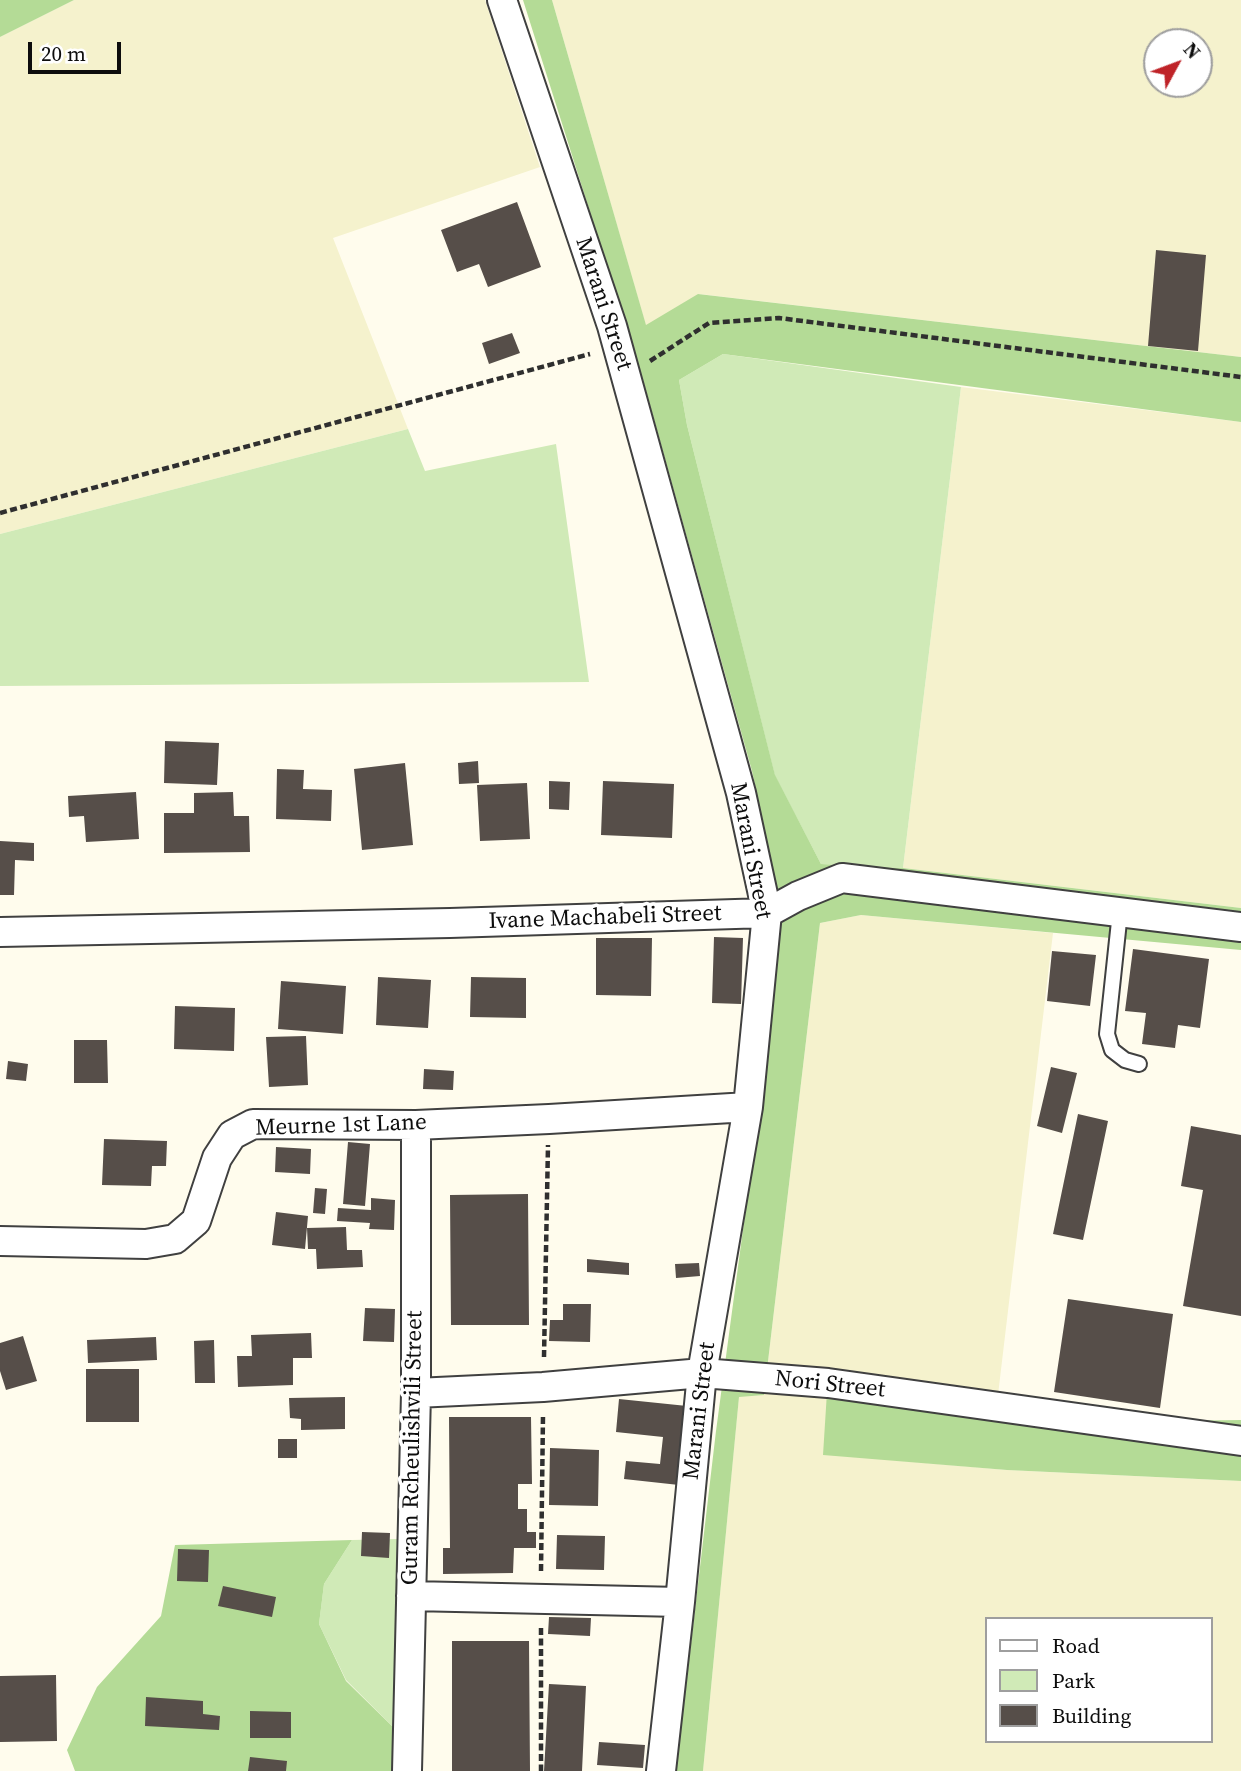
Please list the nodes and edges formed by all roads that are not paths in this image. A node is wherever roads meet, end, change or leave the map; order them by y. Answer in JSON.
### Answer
{"nodes":[{"id":1,"x":502,"y":0,"type":"edge"},
{"id":2,"x":1120,"y":912,"type":"junction"},
{"id":3,"x":767,"y":913,"type":"junction"},
{"id":4,"x":1241,"y":927,"type":"edge"},
{"id":5,"x":0,"y":932,"type":"edge"},
{"id":6,"x":1139,"y":1064,"type":"dead end"},
{"id":7,"x":748,"y":1107,"type":"junction"},
{"id":8,"x":416,"y":1125,"type":"junction"},
{"id":9,"x":0,"y":1241,"type":"edge"},
{"id":10,"x":702,"y":1373,"type":"junction"},
{"id":11,"x":416,"y":1393,"type":"junction"},
{"id":12,"x":1241,"y":1441,"type":"edge"},
{"id":13,"x":411,"y":1597,"type":"junction"},
{"id":14,"x":680,"y":1602,"type":"junction"},
{"id":15,"x":407,"y":1771,"type":"edge"},
{"id":16,"x":661,"y":1771,"type":"edge"}],
"edges":[{"from":1,"to":3,"type":"street","name":"Marani Street"},
{"from":2,"to":3,"type":"street","name":"Ivane Machabeli Street"},
{"from":2,"to":4,"type":"street","name":"Ivane Machabeli Street"},
{"from":2,"to":6,"type":"lane"},
{"from":3,"to":5,"type":"street","name":"Ivane Machabeli Street"},
{"from":3,"to":7,"type":"street","name":"Marani Street"},
{"from":7,"to":8,"type":"street","name":"Meurne 1st Lane"},
{"from":7,"to":10,"type":"street","name":"Marani Street"},
{"from":8,"to":9,"type":"street","name":"Meurne 1st Lane"},
{"from":8,"to":11,"type":"street","name":"Guram Rcheulishvili Street"},
{"from":10,"to":11,"type":"street","name":"Nori Street"},
{"from":10,"to":12,"type":"street","name":"Nori Street"},
{"from":10,"to":14,"type":"street","name":"Marani Street"},
{"from":11,"to":13,"type":"street","name":"Guram Rcheulishvili Street"},
{"from":13,"to":14,"type":"street"},
{"from":13,"to":15,"type":"street","name":"Guram Rcheulishvili Street"},
{"from":14,"to":16,"type":"street","name":"Marani Street"}]}
